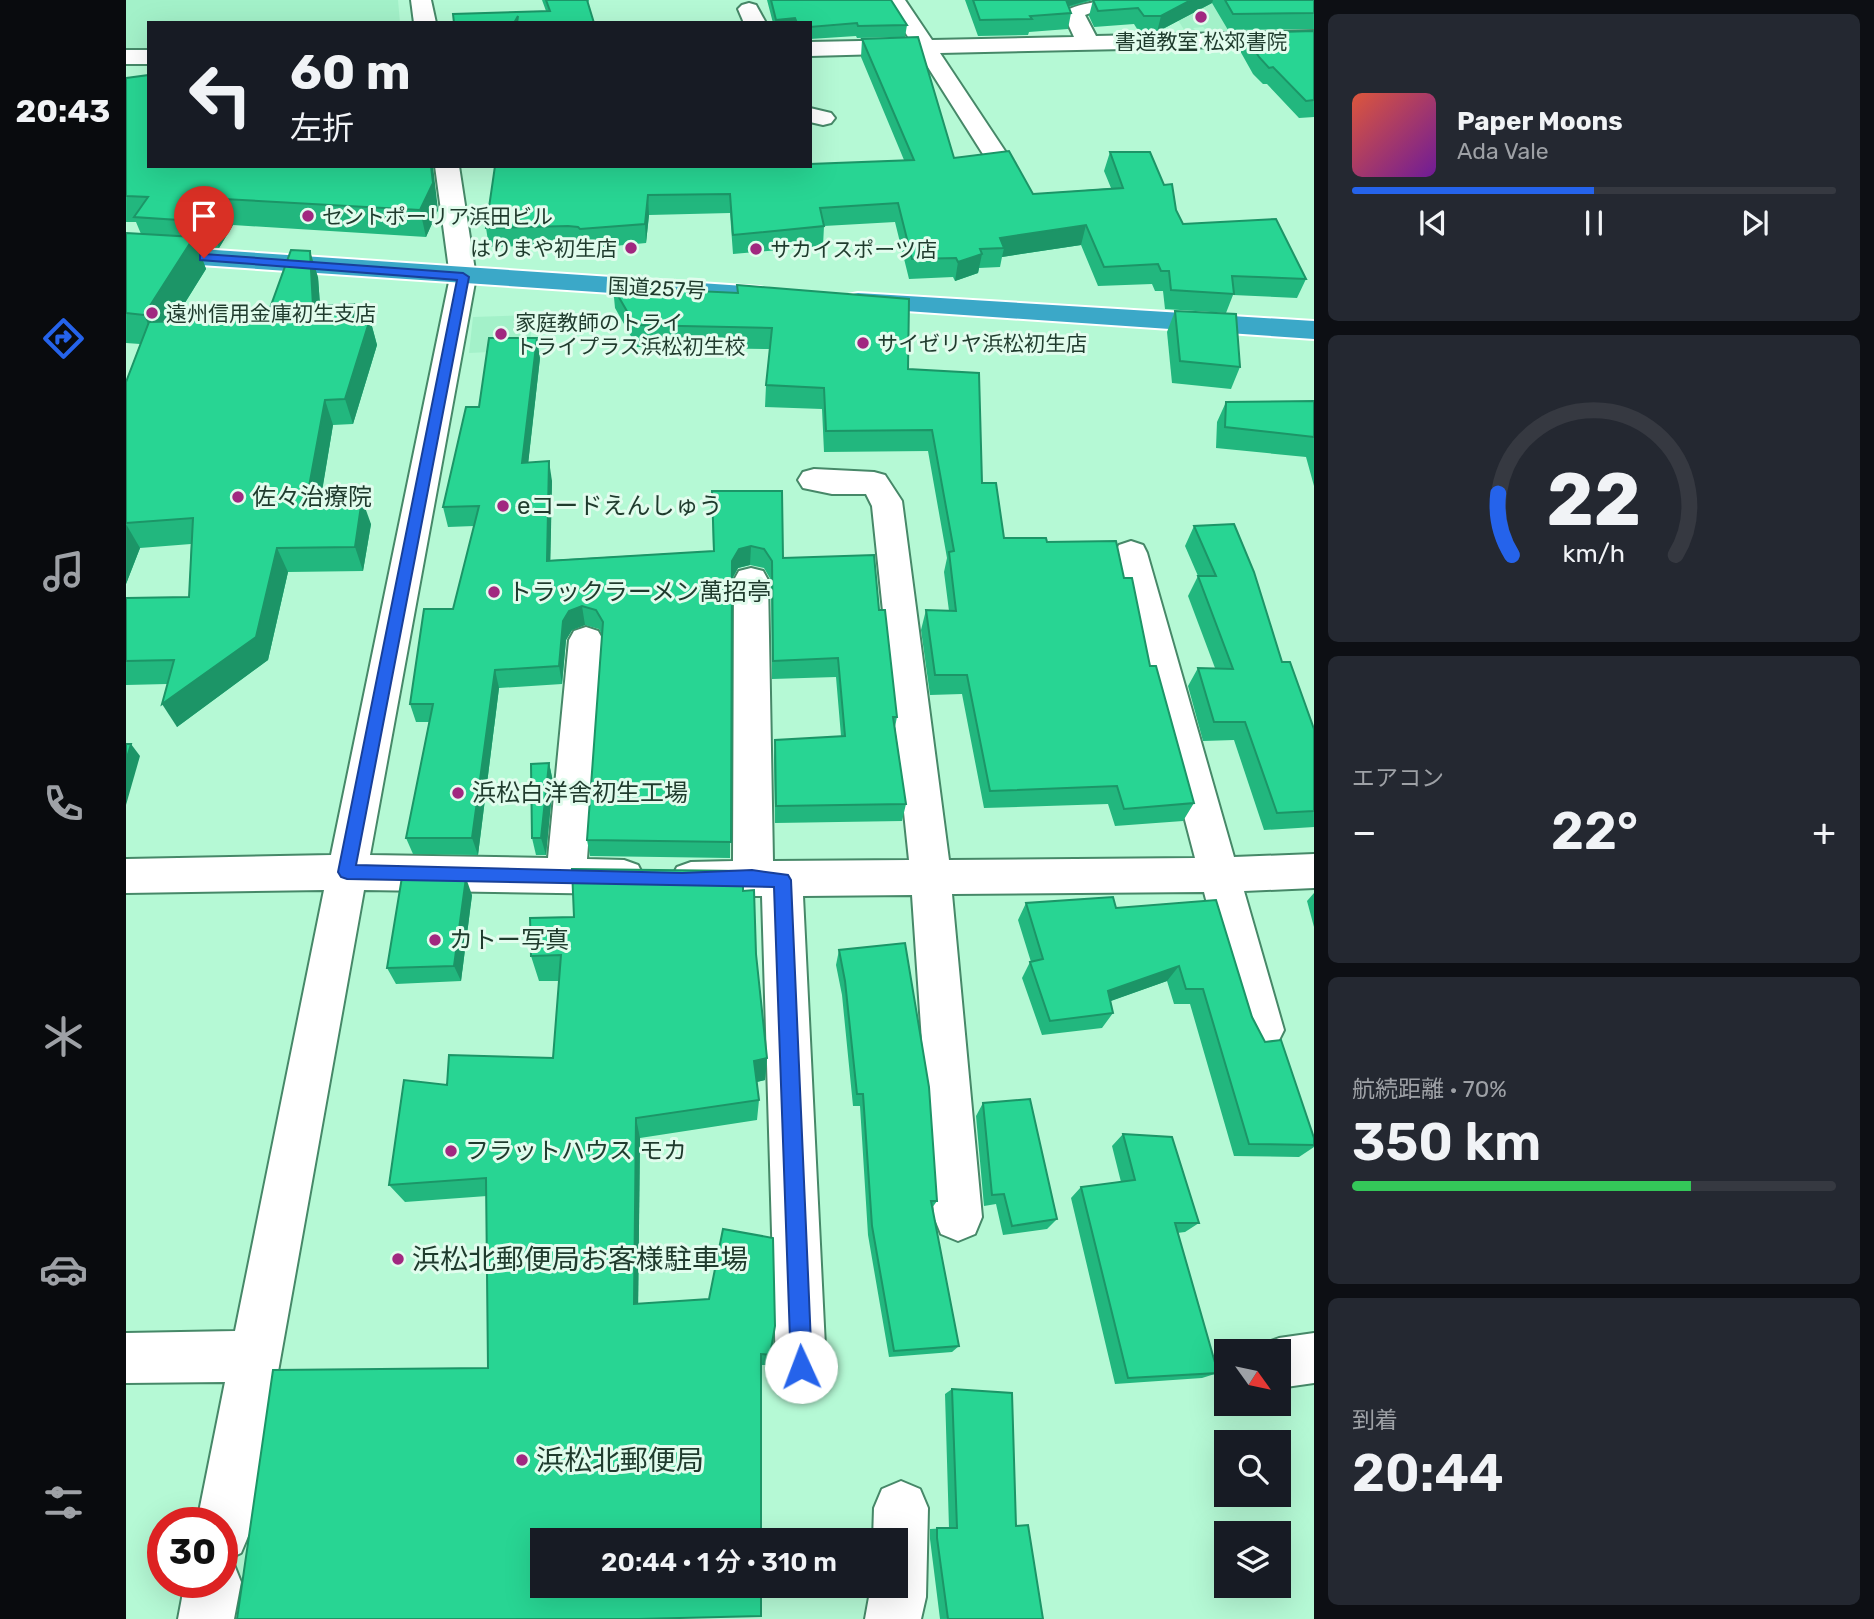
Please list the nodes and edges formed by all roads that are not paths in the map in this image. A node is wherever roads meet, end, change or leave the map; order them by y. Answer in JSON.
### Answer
{"nodes":[{"id":1,"x":421,"y":0,"type":"edge"},
{"id":2,"x":895,"y":0,"type":"edge"},
{"id":3,"x":1132,"y":0,"type":"edge"},
{"id":4,"x":425,"y":21,"type":"edge"},
{"id":5,"x":1314,"y":38,"type":"edge"},
{"id":6,"x":1089,"y":42,"type":"junction"},
{"id":7,"x":927,"y":48,"type":"junction"},
{"id":8,"x":812,"y":49,"type":"edge"},
{"id":9,"x":126,"y":57,"type":"edge"},
{"id":10,"x":147,"y":57,"type":"edge"},
{"id":11,"x":997,"y":157,"type":"edge"},
{"id":12,"x":447,"y":168,"type":"edge"},
{"id":13,"x":126,"y":252,"type":"edge"},
{"id":14,"x":463,"y":277,"type":"junction"},
{"id":15,"x":782,"y":296,"type":"edge"},
{"id":16,"x":838,"y":300,"type":"edge"},
{"id":17,"x":1314,"y":330,"type":"edge"},
{"id":18,"x":814,"y":480,"type":"dead end"},
{"id":19,"x":1131,"y":553,"type":"dead end"},
{"id":20,"x":751,"y":580,"type":"dead end"},
{"id":21,"x":586,"y":640,"type":"dead end"},
{"id":22,"x":1314,"y":871,"type":"edge"},
{"id":23,"x":347,"y":872,"type":"junction"},
{"id":24,"x":566,"y":875,"type":"junction"},
{"id":25,"x":1220,"y":875,"type":"junction"},
{"id":26,"x":126,"y":876,"type":"edge"},
{"id":27,"x":931,"y":878,"type":"junction"},
{"id":28,"x":767,"y":879,"type":"junction"},
{"id":29,"x":1262,"y":1030,"type":"edge"},
{"id":30,"x":958,"y":1217,"type":"dead end"},
{"id":31,"x":256,"y":1356,"type":"junction"},
{"id":32,"x":126,"y":1358,"type":"edge"},
{"id":33,"x":1314,"y":1358,"type":"edge"},
{"id":34,"x":1292,"y":1361,"type":"edge"},
{"id":35,"x":801,"y":1367,"type":"dead end"},
{"id":36,"x":227,"y":1507,"type":"edge"},
{"id":37,"x":901,"y":1508,"type":"dead end"},
{"id":38,"x":210,"y":1598,"type":"edge"},
{"id":39,"x":206,"y":1619,"type":"edge"},
{"id":40,"x":893,"y":1619,"type":"edge"}],
"edges":[{"from":1,"to":4,"type":"street"},
{"from":2,"to":7,"type":"street"},
{"from":3,"to":6,"type":"street"},
{"from":5,"to":6,"type":"street"},
{"from":6,"to":7,"type":"street"},
{"from":7,"to":8,"type":"street"},
{"from":7,"to":11,"type":"street"},
{"from":9,"to":10,"type":"street"},
{"from":12,"to":14,"type":"street"},
{"from":13,"to":14,"type":"highway","name":"国道257号"},
{"from":14,"to":15,"type":"highway","name":"国道257号"},
{"from":14,"to":23,"type":"street"},
{"from":16,"to":17,"type":"highway"},
{"from":18,"to":27,"type":"street"},
{"from":19,"to":25,"type":"street"},
{"from":20,"to":28,"type":"street"},
{"from":21,"to":24,"type":"street"},
{"from":22,"to":25,"type":"street"},
{"from":23,"to":24,"type":"street"},
{"from":23,"to":26,"type":"street"},
{"from":23,"to":31,"type":"street"},
{"from":24,"to":28,"type":"street"},
{"from":25,"to":27,"type":"street"},
{"from":25,"to":29,"type":"street"},
{"from":27,"to":28,"type":"street"},
{"from":27,"to":30,"type":"street"},
{"from":28,"to":35,"type":"street"},
{"from":31,"to":32,"type":"street"},
{"from":31,"to":36,"type":"street"},
{"from":33,"to":34,"type":"street"},
{"from":37,"to":40,"type":"street"},
{"from":38,"to":39,"type":"street"}]}
